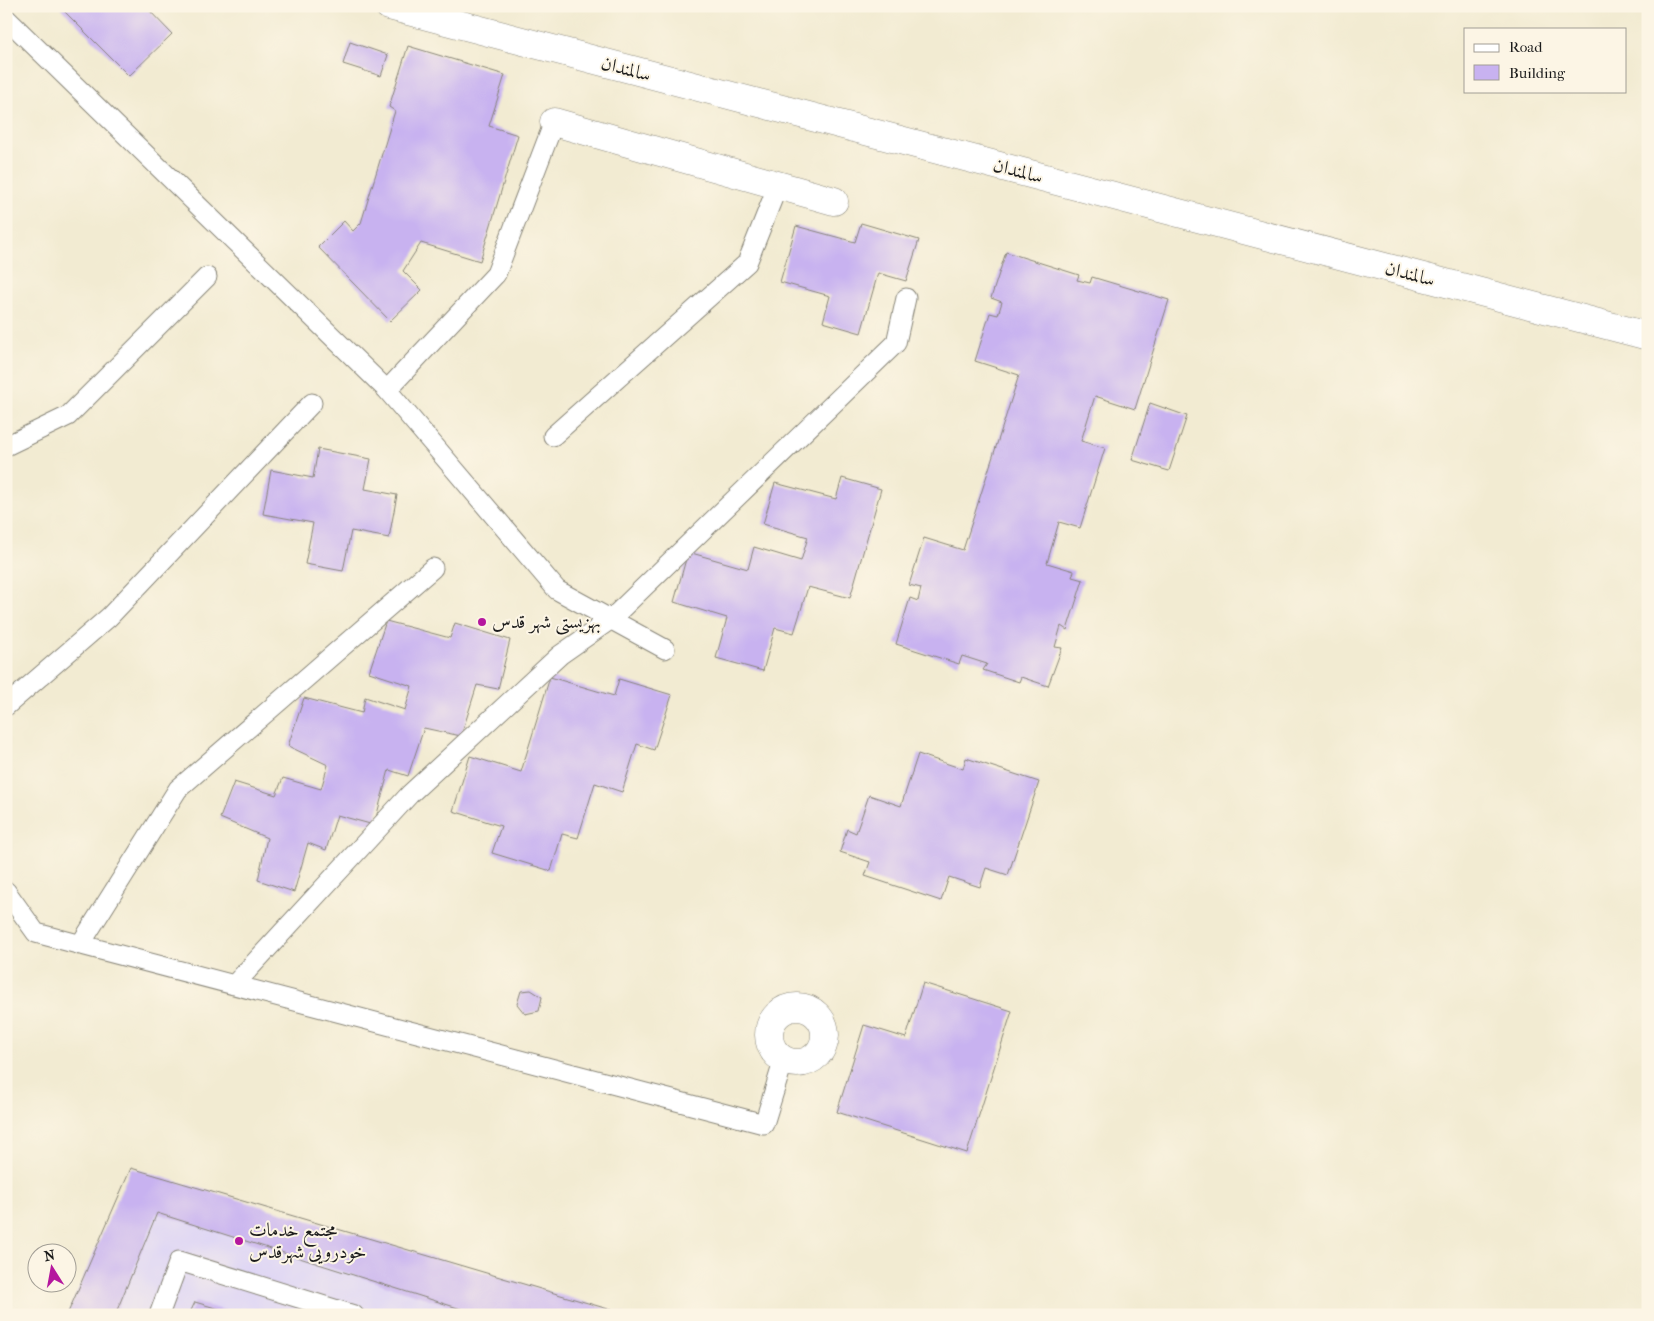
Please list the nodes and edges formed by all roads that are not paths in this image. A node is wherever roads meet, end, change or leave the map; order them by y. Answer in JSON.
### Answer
{"nodes":[{"id":1,"x":389,"y":6,"type":"edge"},
{"id":2,"x":6,"y":18,"type":"edge"},
{"id":3,"x":554,"y":122,"type":"joint"},
{"id":4,"x":778,"y":184,"type":"junction"},
{"id":5,"x":834,"y":201,"type":"dead end"},
{"id":6,"x":207,"y":277,"type":"dead end"},
{"id":7,"x":906,"y":298,"type":"dead end"},
{"id":8,"x":1648,"y":336,"type":"edge"},
{"id":9,"x":387,"y":390,"type":"junction"},
{"id":10,"x":312,"y":403,"type":"dead end"},
{"id":11,"x":553,"y":436,"type":"dead end"},
{"id":12,"x":6,"y":446,"type":"edge"},
{"id":13,"x":433,"y":568,"type":"dead end"},
{"id":14,"x":610,"y":620,"type":"junction"},
{"id":15,"x":665,"y":649,"type":"dead end"},
{"id":16,"x":6,"y":706,"type":"edge"},
{"id":17,"x":6,"y":891,"type":"edge"},
{"id":18,"x":80,"y":945,"type":"junction"},
{"id":19,"x":234,"y":985,"type":"junction"},
{"id":20,"x":784,"y":1060,"type":"dead end"},
{"id":21,"x":159,"y":1315,"type":"edge"},
{"id":22,"x":354,"y":1315,"type":"edge"}],
"edges":[{"from":1,"to":8,"type":"street","name":"سالمندان"},
{"from":2,"to":9,"type":"lane"},
{"from":3,"to":4,"type":"street"},
{"from":3,"to":9,"type":"lane"},
{"from":4,"to":5,"type":"street"},
{"from":4,"to":11,"type":"lane"},
{"from":6,"to":12,"type":"lane"},
{"from":7,"to":14,"type":"lane"},
{"from":9,"to":14,"type":"lane"},
{"from":10,"to":16,"type":"lane"},
{"from":13,"to":18,"type":"lane"},
{"from":14,"to":15,"type":"lane"},
{"from":14,"to":19,"type":"lane"},
{"from":17,"to":18,"type":"lane"},
{"from":18,"to":19,"type":"lane"},
{"from":19,"to":20,"type":"lane"},
{"from":21,"to":22,"type":"lane"}]}
